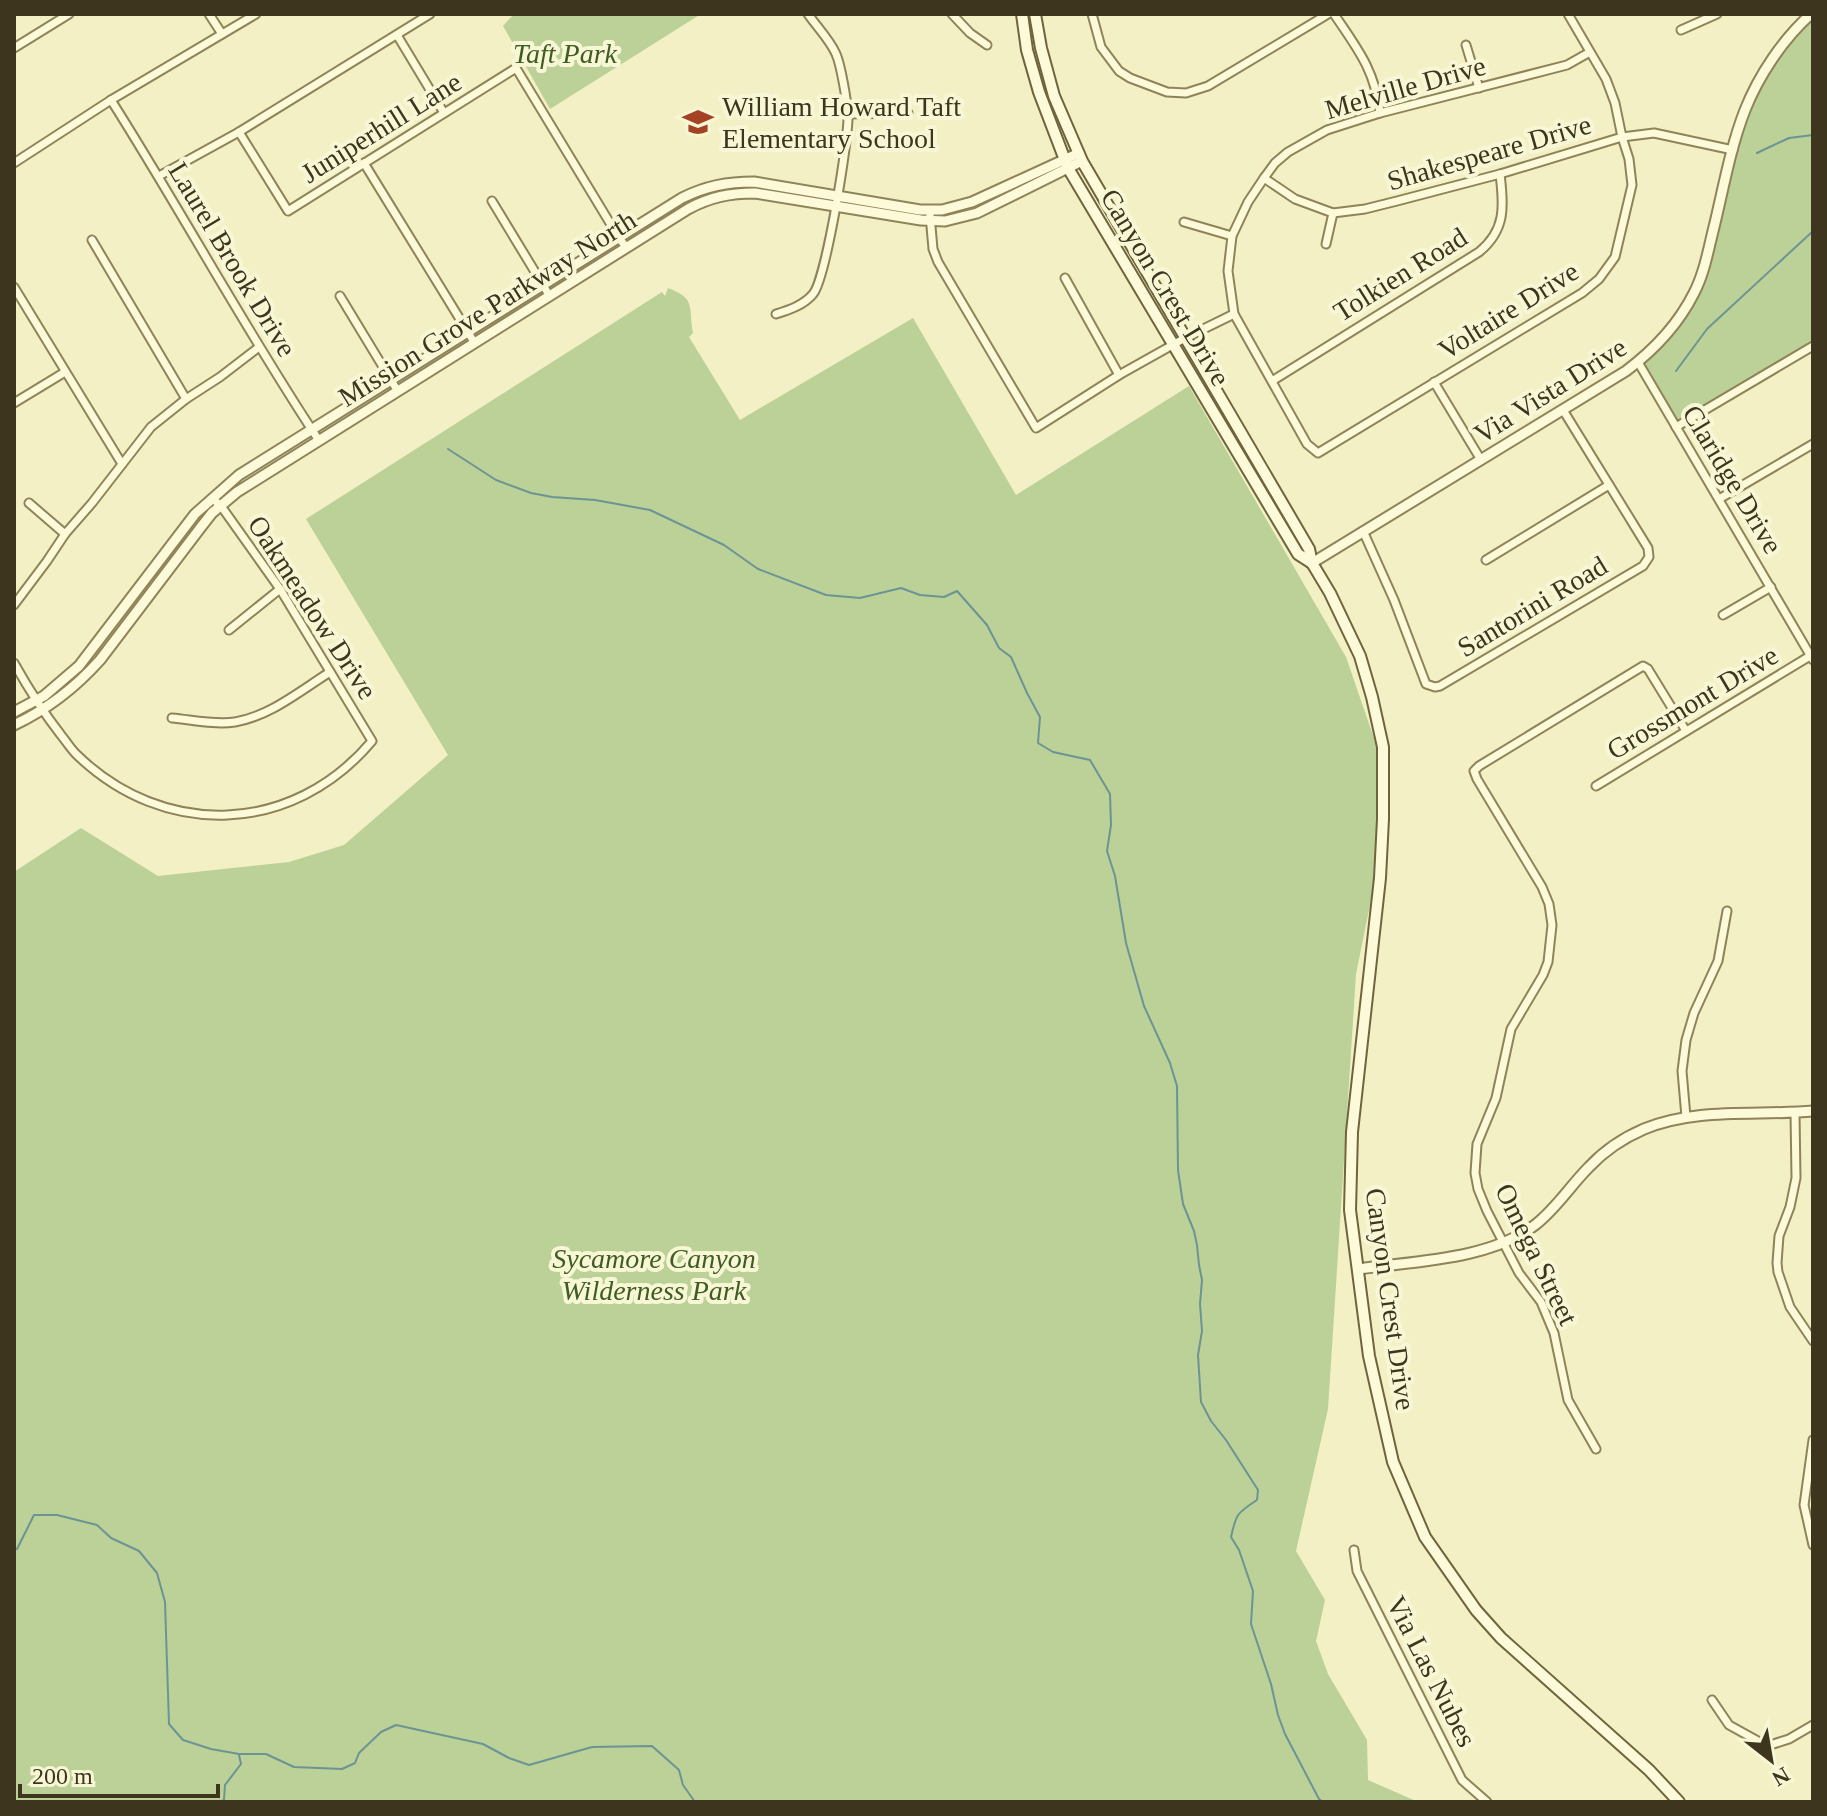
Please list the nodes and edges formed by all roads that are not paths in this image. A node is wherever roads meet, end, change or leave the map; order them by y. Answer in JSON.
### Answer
{"nodes":[{"id":1,"x":69,"y":14,"type":"edge"},
{"id":2,"x":209,"y":14,"type":"edge"},
{"id":3,"x":256,"y":14,"type":"edge"},
{"id":4,"x":430,"y":14,"type":"edge"},
{"id":5,"x":808,"y":14,"type":"edge"},
{"id":6,"x":952,"y":14,"type":"edge"},
{"id":7,"x":1022,"y":14,"type":"edge"},
{"id":8,"x":1035,"y":14,"type":"edge"},
{"id":9,"x":1092,"y":14,"type":"edge"},
{"id":10,"x":1328,"y":14,"type":"edge"},
{"id":11,"x":1334,"y":14,"type":"edge"},
{"id":12,"x":1568,"y":14,"type":"edge"},
{"id":13,"x":1717,"y":14,"type":"edge"},
{"id":14,"x":1811,"y":14,"type":"edge"},
{"id":15,"x":1681,"y":30,"type":"dead end"},
{"id":16,"x":222,"y":34,"type":"junction"},
{"id":17,"x":397,"y":35,"type":"junction"},
{"id":18,"x":987,"y":45,"type":"dead end"},
{"id":19,"x":1466,"y":45,"type":"dead end"},
{"id":20,"x":14,"y":48,"type":"edge"},
{"id":21,"x":1590,"y":52,"type":"junction"},
{"id":22,"x":1479,"y":88,"type":"junction"},
{"id":23,"x":111,"y":100,"type":"junction"},
{"id":24,"x":444,"y":113,"type":"junction"},
{"id":25,"x":908,"y":113,"type":"dead end"},
{"id":26,"x":1380,"y":113,"type":"junction"},
{"id":27,"x":848,"y":114,"type":"junction"},
{"id":28,"x":239,"y":132,"type":"junction"},
{"id":29,"x":1622,"y":137,"type":"junction"},
{"id":30,"x":1733,"y":150,"type":"junction"},
{"id":31,"x":1080,"y":157,"type":"junction"},
{"id":32,"x":14,"y":163,"type":"edge"},
{"id":33,"x":364,"y":163,"type":"junction"},
{"id":34,"x":1066,"y":164,"type":"junction"},
{"id":35,"x":1500,"y":174,"type":"junction"},
{"id":36,"x":159,"y":176,"type":"junction"},
{"id":37,"x":1264,"y":178,"type":"junction"},
{"id":38,"x":492,"y":201,"type":"dead end"},
{"id":39,"x":836,"y":201,"type":"junction"},
{"id":40,"x":1333,"y":213,"type":"junction"},
{"id":41,"x":930,"y":215,"type":"junction"},
{"id":42,"x":1184,"y":222,"type":"dead end"},
{"id":43,"x":1232,"y":236,"type":"junction"},
{"id":44,"x":619,"y":238,"type":"junction"},
{"id":45,"x":92,"y":240,"type":"dead end"},
{"id":46,"x":1326,"y":244,"type":"dead end"},
{"id":47,"x":626,"y":247,"type":"junction"},
{"id":48,"x":1065,"y":278,"type":"dead end"},
{"id":49,"x":543,"y":285,"type":"junction"},
{"id":50,"x":14,"y":287,"type":"edge"},
{"id":51,"x":549,"y":295,"type":"junction"},
{"id":52,"x":340,"y":296,"type":"dead end"},
{"id":53,"x":776,"y":314,"type":"dead end"},
{"id":54,"x":1234,"y":314,"type":"junction"},
{"id":55,"x":471,"y":337,"type":"junction"},
{"id":56,"x":1185,"y":338,"type":"junction"},
{"id":57,"x":1172,"y":345,"type":"junction"},
{"id":58,"x":1813,"y":346,"type":"edge"},
{"id":59,"x":259,"y":347,"type":"junction"},
{"id":60,"x":1638,"y":362,"type":"junction"},
{"id":61,"x":65,"y":372,"type":"junction"},
{"id":62,"x":1119,"y":375,"type":"junction"},
{"id":63,"x":391,"y":381,"type":"junction"},
{"id":64,"x":1272,"y":381,"type":"junction"},
{"id":65,"x":1434,"y":382,"type":"junction"},
{"id":66,"x":397,"y":390,"type":"junction"},
{"id":67,"x":186,"y":399,"type":"junction"},
{"id":68,"x":14,"y":403,"type":"edge"},
{"id":69,"x":1563,"y":410,"type":"junction"},
{"id":70,"x":1676,"y":427,"type":"junction"},
{"id":71,"x":312,"y":430,"type":"junction"},
{"id":72,"x":318,"y":439,"type":"junction"},
{"id":73,"x":1813,"y":444,"type":"edge"},
{"id":74,"x":1318,"y":453,"type":"joint"},
{"id":75,"x":1481,"y":460,"type":"junction"},
{"id":76,"x":122,"y":464,"type":"junction"},
{"id":77,"x":1609,"y":485,"type":"junction"},
{"id":78,"x":1719,"y":499,"type":"junction"},
{"id":79,"x":217,"y":502,"type":"junction"},
{"id":80,"x":29,"y":503,"type":"dead end"},
{"id":81,"x":1363,"y":531,"type":"junction"},
{"id":82,"x":65,"y":534,"type":"junction"},
{"id":83,"x":1486,"y":560,"type":"dead end"},
{"id":84,"x":1312,"y":563,"type":"junction"},
{"id":85,"x":1771,"y":587,"type":"junction"},
{"id":86,"x":280,"y":589,"type":"junction"},
{"id":87,"x":14,"y":605,"type":"edge"},
{"id":88,"x":1723,"y":615,"type":"dead end"},
{"id":89,"x":229,"y":630,"type":"dead end"},
{"id":90,"x":1812,"y":658,"type":"edge"},
{"id":91,"x":14,"y":663,"type":"edge"},
{"id":92,"x":330,"y":672,"type":"junction"},
{"id":93,"x":35,"y":701,"type":"junction"},
{"id":94,"x":42,"y":710,"type":"junction"},
{"id":95,"x":14,"y":712,"type":"edge"},
{"id":96,"x":172,"y":718,"type":"dead end"},
{"id":97,"x":14,"y":725,"type":"edge"},
{"id":98,"x":1686,"y":731,"type":"junction"},
{"id":99,"x":1596,"y":786,"type":"dead end"},
{"id":100,"x":1727,"y":911,"type":"dead end"},
{"id":101,"x":1813,"y":1111,"type":"edge"},
{"id":102,"x":1795,"y":1113,"type":"junction"},
{"id":103,"x":1686,"y":1117,"type":"junction"},
{"id":104,"x":1504,"y":1243,"type":"junction"},
{"id":105,"x":1359,"y":1269,"type":"junction"},
{"id":106,"x":1813,"y":1341,"type":"edge"},
{"id":107,"x":1813,"y":1440,"type":"edge"},
{"id":108,"x":1596,"y":1449,"type":"dead end"},
{"id":109,"x":1813,"y":1545,"type":"edge"},
{"id":110,"x":1354,"y":1550,"type":"dead end"},
{"id":111,"x":1712,"y":1700,"type":"dead end"},
{"id":112,"x":1813,"y":1725,"type":"edge"},
{"id":113,"x":1487,"y":1802,"type":"edge"},
{"id":114,"x":1679,"y":1802,"type":"edge"}],
"edges":[{"from":1,"to":20,"type":"street"},
{"from":2,"to":16,"type":"street"},
{"from":3,"to":16,"type":"street"},
{"from":4,"to":17,"type":"street"},
{"from":5,"to":27,"type":"street"},
{"from":6,"to":18,"type":"street"},
{"from":7,"to":34,"type":"main road","name":"Canyon Crest Drive"},
{"from":8,"to":31,"type":"main road","name":"Canyon Crest Drive"},
{"from":9,"to":10,"type":"street"},
{"from":11,"to":26,"type":"street"},
{"from":12,"to":21,"type":"street","name":"Voltaire Drive"},
{"from":13,"to":15,"type":"street"},
{"from":14,"to":30,"type":"street","name":"Via Vista Drive"},
{"from":16,"to":23,"type":"street"},
{"from":17,"to":24,"type":"street"},
{"from":17,"to":28,"type":"street"},
{"from":19,"to":22,"type":"street"},
{"from":21,"to":22,"type":"street","name":"Melville Drive"},
{"from":21,"to":29,"type":"street","name":"Voltaire Drive"},
{"from":22,"to":26,"type":"street","name":"Melville Drive"},
{"from":23,"to":32,"type":"street"},
{"from":23,"to":36,"type":"street","name":"Laurel Brook Drive"},
{"from":24,"to":33,"type":"street","name":"Juniperhill Lane"},
{"from":24,"to":44,"type":"street","name":"Juniperhill Lane"},
{"from":25,"to":27,"type":"street"},
{"from":26,"to":37,"type":"street","name":"Melville Drive"},
{"from":27,"to":39,"type":"street"},
{"from":28,"to":33,"type":"street","name":"Juniperhill Lane"},
{"from":28,"to":36,"type":"street"},
{"from":29,"to":30,"type":"street","name":"Shakespeare Drive"},
{"from":29,"to":35,"type":"street","name":"Shakespeare Drive"},
{"from":29,"to":65,"type":"street","name":"Voltaire Drive"},
{"from":30,"to":60,"type":"street","name":"Via Vista Drive"},
{"from":31,"to":34,"type":"street","name":"Mission Grove Parkway North"},
{"from":31,"to":56,"type":"main road","name":"Canyon Crest Drive"},
{"from":33,"to":55,"type":"street"},
{"from":34,"to":41,"type":"street","name":"Mission Grove Parkway North"},
{"from":34,"to":57,"type":"main road","name":"Canyon Crest Drive"},
{"from":35,"to":40,"type":"street","name":"Shakespeare Drive"},
{"from":35,"to":64,"type":"street","name":"Tolkien Road"},
{"from":36,"to":59,"type":"street","name":"Laurel Brook Drive"},
{"from":37,"to":40,"type":"street","name":"Shakespeare Drive"},
{"from":37,"to":43,"type":"street","name":"Melville Drive"},
{"from":38,"to":49,"type":"street"},
{"from":39,"to":41,"type":"street","name":"Mission Grove Parkway North"},
{"from":39,"to":44,"type":"street","name":"Mission Grove Parkway North"},
{"from":39,"to":47,"type":"street","name":"Mission Grove Parkway North"},
{"from":39,"to":53,"type":"street"},
{"from":40,"to":46,"type":"street"},
{"from":41,"to":62,"type":"street"},
{"from":42,"to":43,"type":"street"},
{"from":43,"to":54,"type":"street","name":"Melville Drive"},
{"from":44,"to":47,"type":"street"},
{"from":44,"to":49,"type":"street","name":"Mission Grove Parkway North"},
{"from":45,"to":67,"type":"street"},
{"from":47,"to":51,"type":"street","name":"Mission Grove Parkway North"},
{"from":48,"to":62,"type":"street"},
{"from":49,"to":51,"type":"street"},
{"from":49,"to":55,"type":"street","name":"Mission Grove Parkway North"},
{"from":50,"to":61,"type":"street"},
{"from":51,"to":55,"type":"street","name":"Mission Grove Parkway North"},
{"from":52,"to":63,"type":"street"},
{"from":54,"to":56,"type":"street"},
{"from":54,"to":64,"type":"street","name":"Melville Drive"},
{"from":55,"to":63,"type":"street","name":"Mission Grove Parkway North"},
{"from":55,"to":66,"type":"street","name":"Mission Grove Parkway North"},
{"from":56,"to":57,"type":"street"},
{"from":56,"to":84,"type":"main road","name":"Canyon Crest Drive"},
{"from":57,"to":62,"type":"street"},
{"from":57,"to":84,"type":"main road","name":"Canyon Crest Drive"},
{"from":58,"to":70,"type":"street"},
{"from":59,"to":67,"type":"street"},
{"from":59,"to":71,"type":"street","name":"Laurel Brook Drive"},
{"from":60,"to":69,"type":"street","name":"Via Vista Drive"},
{"from":60,"to":70,"type":"street","name":"Claridge Drive"},
{"from":61,"to":68,"type":"street"},
{"from":61,"to":76,"type":"street"},
{"from":63,"to":66,"type":"street"},
{"from":63,"to":71,"type":"street","name":"Mission Grove Parkway North"},
{"from":64,"to":74,"type":"street","name":"Melville Drive"},
{"from":65,"to":74,"type":"street","name":"Voltaire Drive"},
{"from":65,"to":75,"type":"street"},
{"from":66,"to":72,"type":"street","name":"Mission Grove Parkway North"},
{"from":67,"to":76,"type":"street"},
{"from":69,"to":75,"type":"street","name":"Via Vista Drive"},
{"from":69,"to":77,"type":"street"},
{"from":70,"to":78,"type":"street","name":"Claridge Drive"},
{"from":71,"to":72,"type":"street","name":"Laurel Brook Drive"},
{"from":71,"to":79,"type":"street","name":"Mission Grove Parkway North"},
{"from":72,"to":79,"type":"street","name":"Mission Grove Parkway North"},
{"from":73,"to":78,"type":"street"},
{"from":75,"to":81,"type":"street","name":"Via Vista Drive"},
{"from":76,"to":82,"type":"street"},
{"from":77,"to":81,"type":"street","name":"Santorini Road"},
{"from":77,"to":83,"type":"street"},
{"from":78,"to":85,"type":"street","name":"Claridge Drive"},
{"from":79,"to":86,"type":"street","name":"Oakmeadow Drive"},
{"from":79,"to":93,"type":"street","name":"Mission Grove Parkway North"},
{"from":79,"to":94,"type":"street","name":"Mission Grove Parkway North"},
{"from":80,"to":82,"type":"street"},
{"from":81,"to":84,"type":"street","name":"Via Vista Drive"},
{"from":82,"to":87,"type":"street"},
{"from":84,"to":105,"type":"main road","name":"Canyon Crest Drive"},
{"from":85,"to":88,"type":"street"},
{"from":85,"to":90,"type":"street","name":"Claridge Drive"},
{"from":86,"to":89,"type":"street"},
{"from":86,"to":92,"type":"street","name":"Oakmeadow Drive"},
{"from":90,"to":98,"type":"street","name":"Grossmont Drive"},
{"from":91,"to":93,"type":"street"},
{"from":92,"to":94,"type":"street","name":"Oakmeadow Drive"},
{"from":92,"to":96,"type":"street"},
{"from":93,"to":94,"type":"street"},
{"from":93,"to":95,"type":"street","name":"Mission Grove Parkway North"},
{"from":94,"to":97,"type":"street","name":"Mission Grove Parkway North"},
{"from":98,"to":99,"type":"street","name":"Grossmont Drive"},
{"from":98,"to":104,"type":"street","name":"Omega Street"},
{"from":100,"to":103,"type":"street"},
{"from":101,"to":102,"type":"street"},
{"from":102,"to":103,"type":"street"},
{"from":102,"to":106,"type":"street"},
{"from":103,"to":104,"type":"street"},
{"from":104,"to":105,"type":"street"},
{"from":104,"to":108,"type":"street","name":"Omega Street"},
{"from":105,"to":114,"type":"main road","name":"Canyon Crest Drive"},
{"from":107,"to":109,"type":"street"},
{"from":110,"to":113,"type":"street","name":"Via Las Nubes"},
{"from":111,"to":112,"type":"street"}]}
